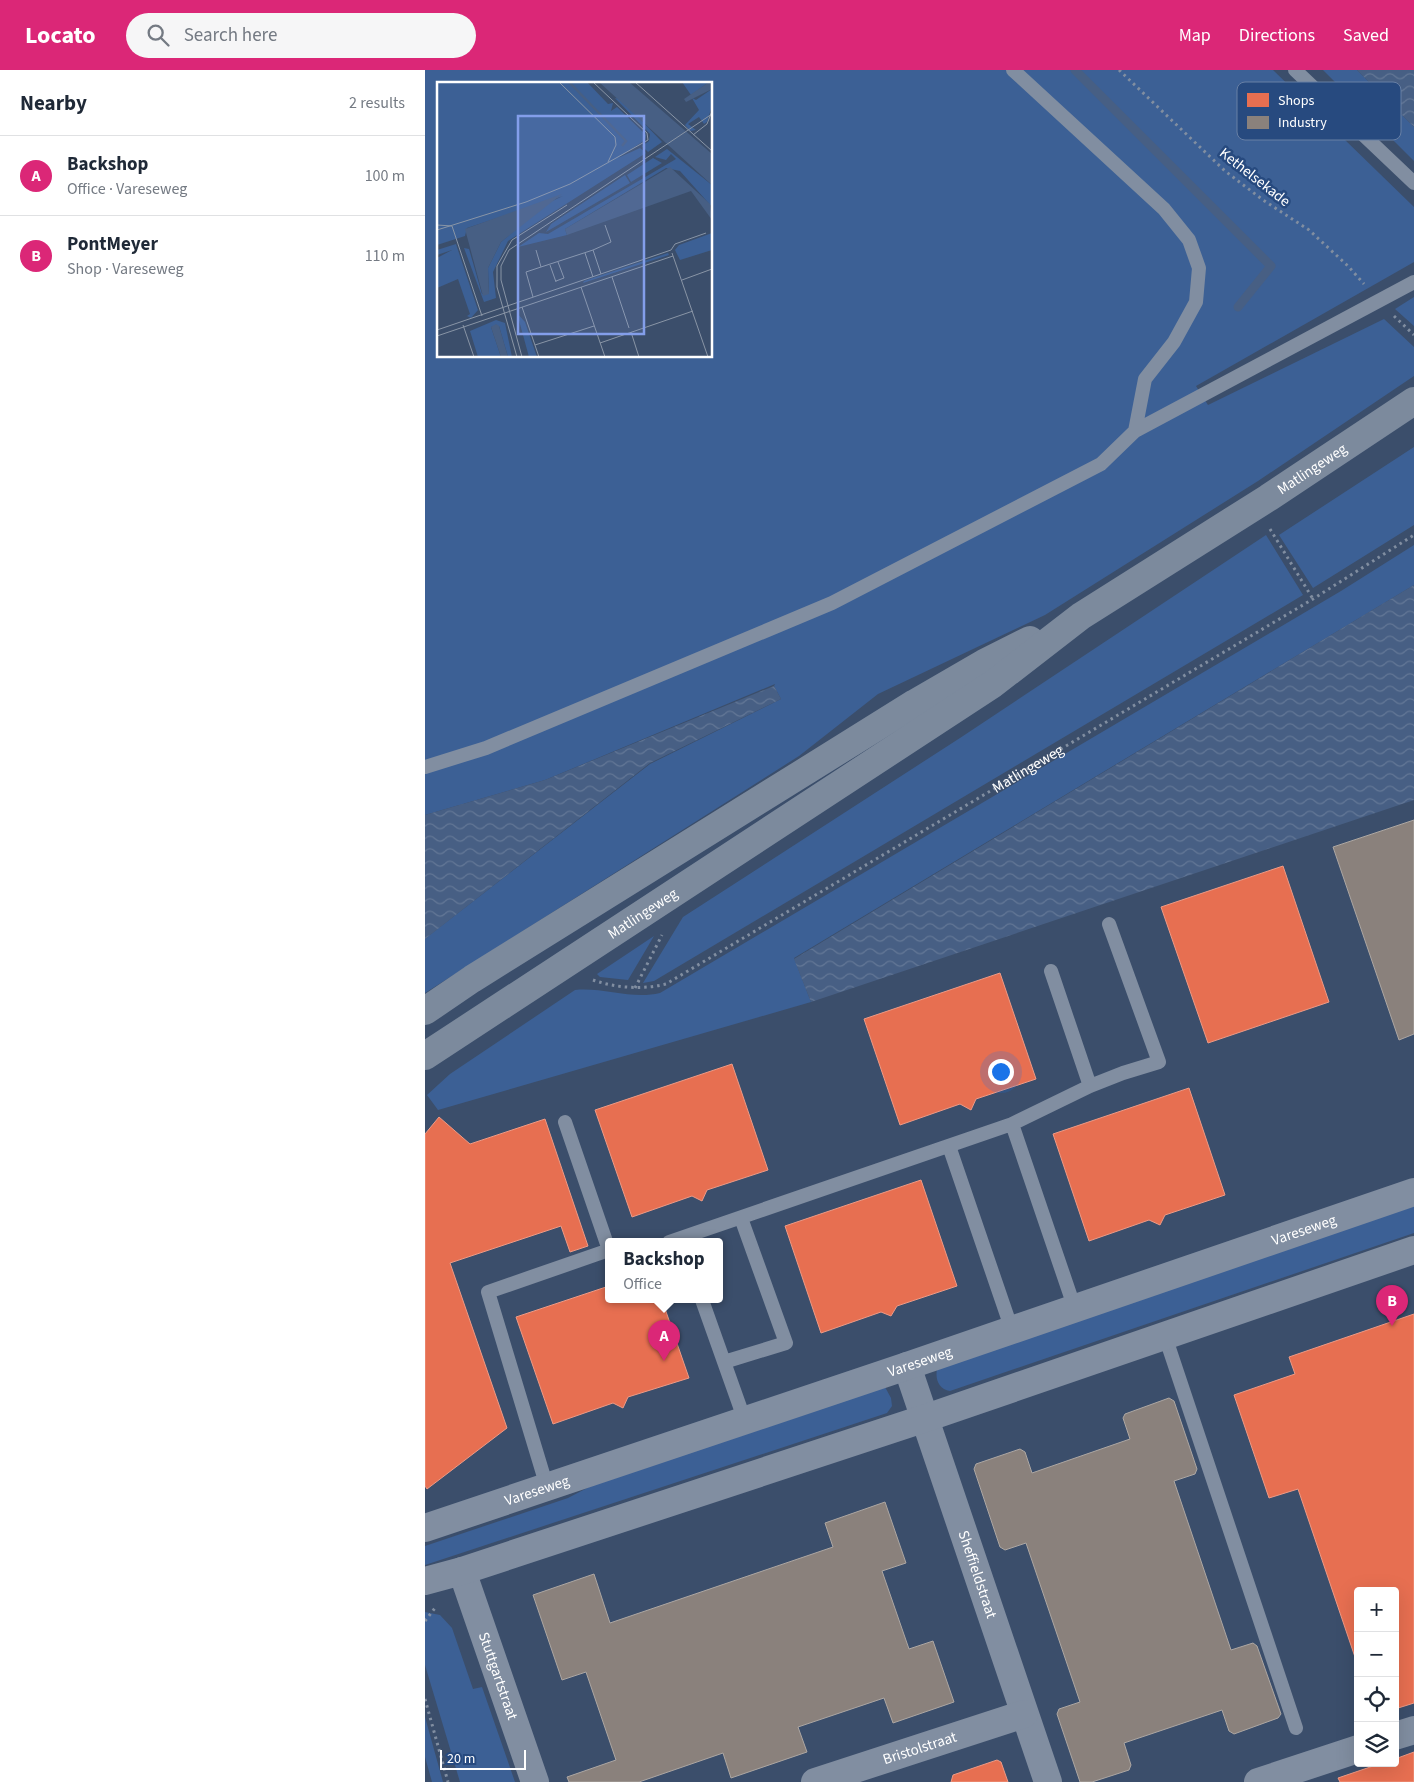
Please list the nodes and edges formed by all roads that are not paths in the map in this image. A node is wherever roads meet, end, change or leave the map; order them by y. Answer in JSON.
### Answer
{"nodes":[{"id":1,"x":1013,"y":70,"type":"edge"},
{"id":2,"x":1295,"y":70,"type":"edge"},
{"id":3,"x":1308,"y":82,"type":"edge"},
{"id":4,"x":1369,"y":140,"type":"edge"},
{"id":5,"x":1414,"y":183,"type":"edge"},
{"id":6,"x":1414,"y":282,"type":"edge"},
{"id":7,"x":1414,"y":401,"type":"edge"},
{"id":8,"x":1135,"y":431,"type":"junction"},
{"id":9,"x":1081,"y":616,"type":"junction"},
{"id":10,"x":425,"y":767,"type":"edge"},
{"id":11,"x":1109,"y":924,"type":"dead end"},
{"id":12,"x":1051,"y":971,"type":"dead end"},
{"id":13,"x":425,"y":1011,"type":"edge"},
{"id":14,"x":425,"y":1056,"type":"edge"},
{"id":15,"x":1090,"y":1086,"type":"junction"},
{"id":16,"x":565,"y":1122,"type":"dead end"},
{"id":17,"x":1012,"y":1124,"type":"junction"},
{"id":18,"x":949,"y":1146,"type":"junction"},
{"id":19,"x":1414,"y":1192,"type":"edge"},
{"id":20,"x":741,"y":1218,"type":"junction"},
{"id":21,"x":605,"y":1238,"type":"edge"},
{"id":22,"x":685,"y":1238,"type":"edge"},
{"id":23,"x":1414,"y":1250,"type":"edge"},
{"id":24,"x":605,"y":1251,"type":"edge"},
{"id":25,"x":703,"y":1303,"type":"edge"},
{"id":26,"x":1075,"y":1309,"type":"junction"},
{"id":27,"x":1012,"y":1330,"type":"junction"},
{"id":28,"x":1165,"y":1336,"type":"junction"},
{"id":29,"x":724,"y":1362,"type":"junction"},
{"id":30,"x":907,"y":1366,"type":"junction"},
{"id":31,"x":926,"y":1418,"type":"junction"},
{"id":32,"x":745,"y":1421,"type":"junction"},
{"id":33,"x":547,"y":1487,"type":"junction"},
{"id":34,"x":425,"y":1528,"type":"edge"},
{"id":35,"x":462,"y":1571,"type":"junction"},
{"id":36,"x":425,"y":1581,"type":"edge"},
{"id":37,"x":1024,"y":1714,"type":"junction"},
{"id":38,"x":1296,"y":1728,"type":"dead end"},
{"id":39,"x":1414,"y":1730,"type":"edge"},
{"id":40,"x":1399,"y":1735,"type":"edge"},
{"id":41,"x":1354,"y":1750,"type":"edge"},
{"id":42,"x":1312,"y":1773,"type":"edge"},
{"id":43,"x":535,"y":1782,"type":"edge"},
{"id":44,"x":815,"y":1782,"type":"edge"},
{"id":45,"x":1048,"y":1782,"type":"edge"},
{"id":46,"x":1258,"y":1782,"type":"edge"}],
"edges":[{"from":1,"to":8,"type":"lane"},
{"from":2,"to":3,"type":"lane"},
{"from":4,"to":5,"type":"lane"},
{"from":6,"to":8,"type":"lane"},
{"from":7,"to":9,"type":"main road","name":"Matlingeweg"},
{"from":8,"to":10,"type":"lane"},
{"from":9,"to":13,"type":"main road","name":"Matlingeweg"},
{"from":9,"to":14,"type":"main road","name":"Matlingeweg"},
{"from":11,"to":15,"type":"lane"},
{"from":12,"to":15,"type":"lane"},
{"from":15,"to":17,"type":"lane"},
{"from":16,"to":21,"type":"lane"},
{"from":17,"to":18,"type":"lane"},
{"from":17,"to":26,"type":"lane"},
{"from":18,"to":20,"type":"lane"},
{"from":18,"to":27,"type":"lane"},
{"from":19,"to":26,"type":"street","name":"Vareseweg"},
{"from":20,"to":22,"type":"lane"},
{"from":20,"to":29,"type":"lane"},
{"from":23,"to":28,"type":"street"},
{"from":24,"to":33,"type":"lane"},
{"from":25,"to":29,"type":"lane"},
{"from":26,"to":27,"type":"street","name":"Vareseweg"},
{"from":27,"to":30,"type":"street","name":"Vareseweg"},
{"from":28,"to":31,"type":"street"},
{"from":28,"to":38,"type":"lane"},
{"from":29,"to":32,"type":"lane"},
{"from":30,"to":31,"type":"street","name":"Sheffieldstraat"},
{"from":30,"to":32,"type":"street","name":"Vareseweg"},
{"from":31,"to":35,"type":"street"},
{"from":31,"to":37,"type":"street","name":"Sheffieldstraat"},
{"from":32,"to":33,"type":"street","name":"Vareseweg"},
{"from":33,"to":34,"type":"street","name":"Vareseweg"},
{"from":35,"to":36,"type":"street"},
{"from":35,"to":43,"type":"street","name":"Stuttgartstraat"},
{"from":37,"to":44,"type":"street","name":"Bristolstraat"},
{"from":37,"to":45,"type":"street","name":"Sheffieldstraat"},
{"from":39,"to":40,"type":"street"},
{"from":41,"to":42,"type":"street"},
{"from":42,"to":46,"type":"street"}]}
